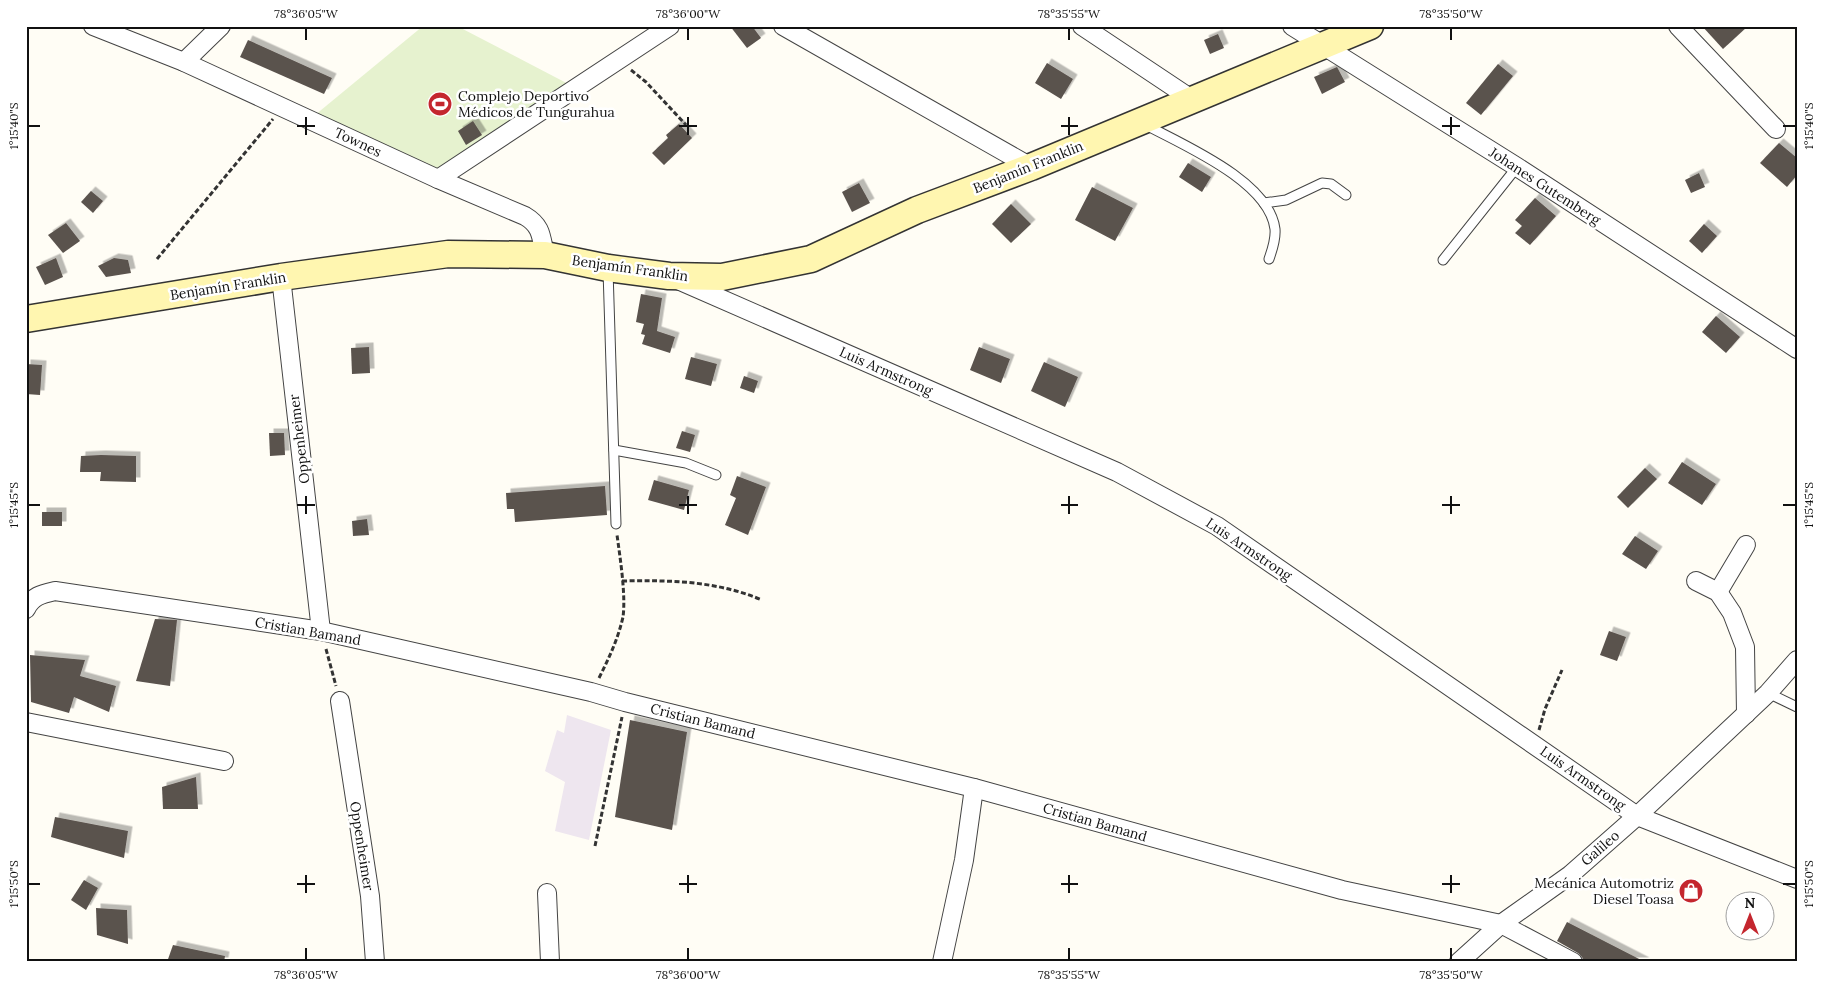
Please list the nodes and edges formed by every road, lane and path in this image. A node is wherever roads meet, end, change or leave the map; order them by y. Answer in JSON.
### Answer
{"nodes":[{"id":1,"x":93,"y":26,"type":"edge"},
{"id":2,"x":221,"y":26,"type":"edge"},
{"id":3,"x":670,"y":26,"type":"edge"},
{"id":4,"x":783,"y":26,"type":"edge"},
{"id":5,"x":1082,"y":26,"type":"edge"},
{"id":6,"x":1292,"y":26,"type":"edge"},
{"id":7,"x":1370,"y":26,"type":"edge"},
{"id":8,"x":1678,"y":26,"type":"edge"},
{"id":9,"x":1323,"y":46,"type":"junction"},
{"id":10,"x":618,"y":60,"type":"junction"},
{"id":11,"x":184,"y":62,"type":"junction"},
{"id":12,"x":1193,"y":100,"type":"junction"},
{"id":13,"x":283,"y":106,"type":"junction"},
{"id":14,"x":1140,"y":122,"type":"junction"},
{"id":15,"x":686,"y":125,"type":"dead end"},
{"id":16,"x":1776,"y":129,"type":"dead end"},
{"id":17,"x":1031,"y":167,"type":"junction"},
{"id":18,"x":1517,"y":167,"type":"junction"},
{"id":19,"x":438,"y":179,"type":"junction"},
{"id":20,"x":1346,"y":195,"type":"dead end"},
{"id":21,"x":1264,"y":203,"type":"junction"},
{"id":22,"x":546,"y":255,"type":"junction"},
{"id":23,"x":157,"y":259,"type":"dead end"},
{"id":24,"x":1269,"y":259,"type":"dead end"},
{"id":25,"x":1444,"y":260,"type":"dead end"},
{"id":26,"x":608,"y":268,"type":"junction"},
{"id":27,"x":668,"y":276,"type":"junction"},
{"id":28,"x":281,"y":277,"type":"junction"},
{"id":29,"x":26,"y":319,"type":"edge"},
{"id":30,"x":1797,"y":349,"type":"edge"},
{"id":31,"x":614,"y":450,"type":"junction"},
{"id":32,"x":716,"y":475,"type":"dead end"},
{"id":33,"x":616,"y":524,"type":"joint"},
{"id":34,"x":1746,"y":544,"type":"dead end"},
{"id":35,"x":622,"y":581,"type":"junction"},
{"id":36,"x":1696,"y":581,"type":"dead end"},
{"id":37,"x":1718,"y":592,"type":"junction"},
{"id":38,"x":762,"y":600,"type":"dead end"},
{"id":39,"x":26,"y":609,"type":"edge"},
{"id":40,"x":321,"y":631,"type":"junction"},
{"id":41,"x":1797,"y":660,"type":"edge"},
{"id":42,"x":1562,"y":670,"type":"dead end"},
{"id":43,"x":591,"y":692,"type":"junction"},
{"id":44,"x":1768,"y":693,"type":"junction"},
{"id":45,"x":340,"y":701,"type":"joint"},
{"id":46,"x":625,"y":702,"type":"junction"},
{"id":47,"x":1797,"y":707,"type":"edge"},
{"id":48,"x":1746,"y":714,"type":"junction"},
{"id":49,"x":26,"y":722,"type":"edge"},
{"id":50,"x":1535,"y":745,"type":"junction"},
{"id":51,"x":224,"y":761,"type":"dead end"},
{"id":52,"x":974,"y":788,"type":"junction"},
{"id":53,"x":1637,"y":816,"type":"junction"},
{"id":54,"x":595,"y":846,"type":"dead end"},
{"id":55,"x":1797,"y":879,"type":"edge"},
{"id":56,"x":547,"y":893,"type":"dead end"},
{"id":57,"x":1501,"y":924,"type":"junction"},
{"id":58,"x":374,"y":962,"type":"edge"},
{"id":59,"x":550,"y":962,"type":"edge"},
{"id":60,"x":942,"y":962,"type":"edge"},
{"id":61,"x":1459,"y":962,"type":"edge"},
{"id":62,"x":1573,"y":962,"type":"edge"}],
"edges":[{"from":1,"to":11,"type":"street","name":"Townes"},
{"from":2,"to":11,"type":"street"},
{"from":3,"to":10,"type":"street"},
{"from":4,"to":17,"type":"street"},
{"from":5,"to":12,"type":"street"},
{"from":6,"to":9,"type":"street","name":"Johanes Gutemberg"},
{"from":7,"to":9,"type":"street","name":"Benjamín Franklin"},
{"from":8,"to":16,"type":"street"},
{"from":9,"to":12,"type":"street","name":"Benjamín Franklin"},
{"from":9,"to":18,"type":"street","name":"Johanes Gutemberg"},
{"from":10,"to":15,"type":"path"},
{"from":10,"to":19,"type":"street"},
{"from":11,"to":13,"type":"street","name":"Townes"},
{"from":12,"to":14,"type":"street","name":"Benjamín Franklin"},
{"from":13,"to":19,"type":"street","name":"Townes"},
{"from":13,"to":23,"type":"path"},
{"from":14,"to":17,"type":"street","name":"Benjamín Franklin"},
{"from":14,"to":21,"type":"lane"},
{"from":17,"to":27,"type":"street","name":"Benjamín Franklin"},
{"from":18,"to":25,"type":"lane"},
{"from":18,"to":30,"type":"street","name":"Johanes Gutemberg"},
{"from":19,"to":22,"type":"street","name":"Townes"},
{"from":20,"to":21,"type":"lane"},
{"from":21,"to":24,"type":"lane"},
{"from":22,"to":26,"type":"street","name":"Benjamín Franklin"},
{"from":22,"to":28,"type":"street","name":"Benjamín Franklin"},
{"from":26,"to":27,"type":"street","name":"Benjamín Franklin"},
{"from":26,"to":31,"type":"lane"},
{"from":27,"to":50,"type":"street","name":"Luis Armstrong"},
{"from":28,"to":29,"type":"street","name":"Benjamín Franklin"},
{"from":28,"to":40,"type":"street","name":"Oppenheimer"},
{"from":31,"to":32,"type":"lane"},
{"from":31,"to":33,"type":"lane"},
{"from":33,"to":35,"type":"path"},
{"from":34,"to":37,"type":"street"},
{"from":35,"to":38,"type":"path"},
{"from":35,"to":43,"type":"path"},
{"from":36,"to":37,"type":"street"},
{"from":37,"to":48,"type":"street"},
{"from":39,"to":40,"type":"street","name":"Cristian Bamand"},
{"from":40,"to":43,"type":"street","name":"Cristian Bamand"},
{"from":40,"to":45,"type":"path"},
{"from":41,"to":44,"type":"street","name":"Galileo"},
{"from":42,"to":50,"type":"path"},
{"from":43,"to":46,"type":"street","name":"Cristian Bamand"},
{"from":44,"to":47,"type":"lane"},
{"from":44,"to":48,"type":"street","name":"Galileo"},
{"from":45,"to":58,"type":"street","name":"Oppenheimer"},
{"from":46,"to":52,"type":"street","name":"Cristian Bamand"},
{"from":46,"to":54,"type":"path"},
{"from":48,"to":53,"type":"street","name":"Galileo"},
{"from":49,"to":51,"type":"street"},
{"from":50,"to":53,"type":"street","name":"Luis Armstrong"},
{"from":52,"to":57,"type":"street","name":"Cristian Bamand"},
{"from":52,"to":60,"type":"street"},
{"from":53,"to":55,"type":"street","name":"Luis Armstrong"},
{"from":53,"to":57,"type":"street","name":"Galileo"},
{"from":56,"to":59,"type":"street"},
{"from":57,"to":61,"type":"street","name":"Galileo"},
{"from":57,"to":62,"type":"street","name":"Cristian Bamand"}]}
